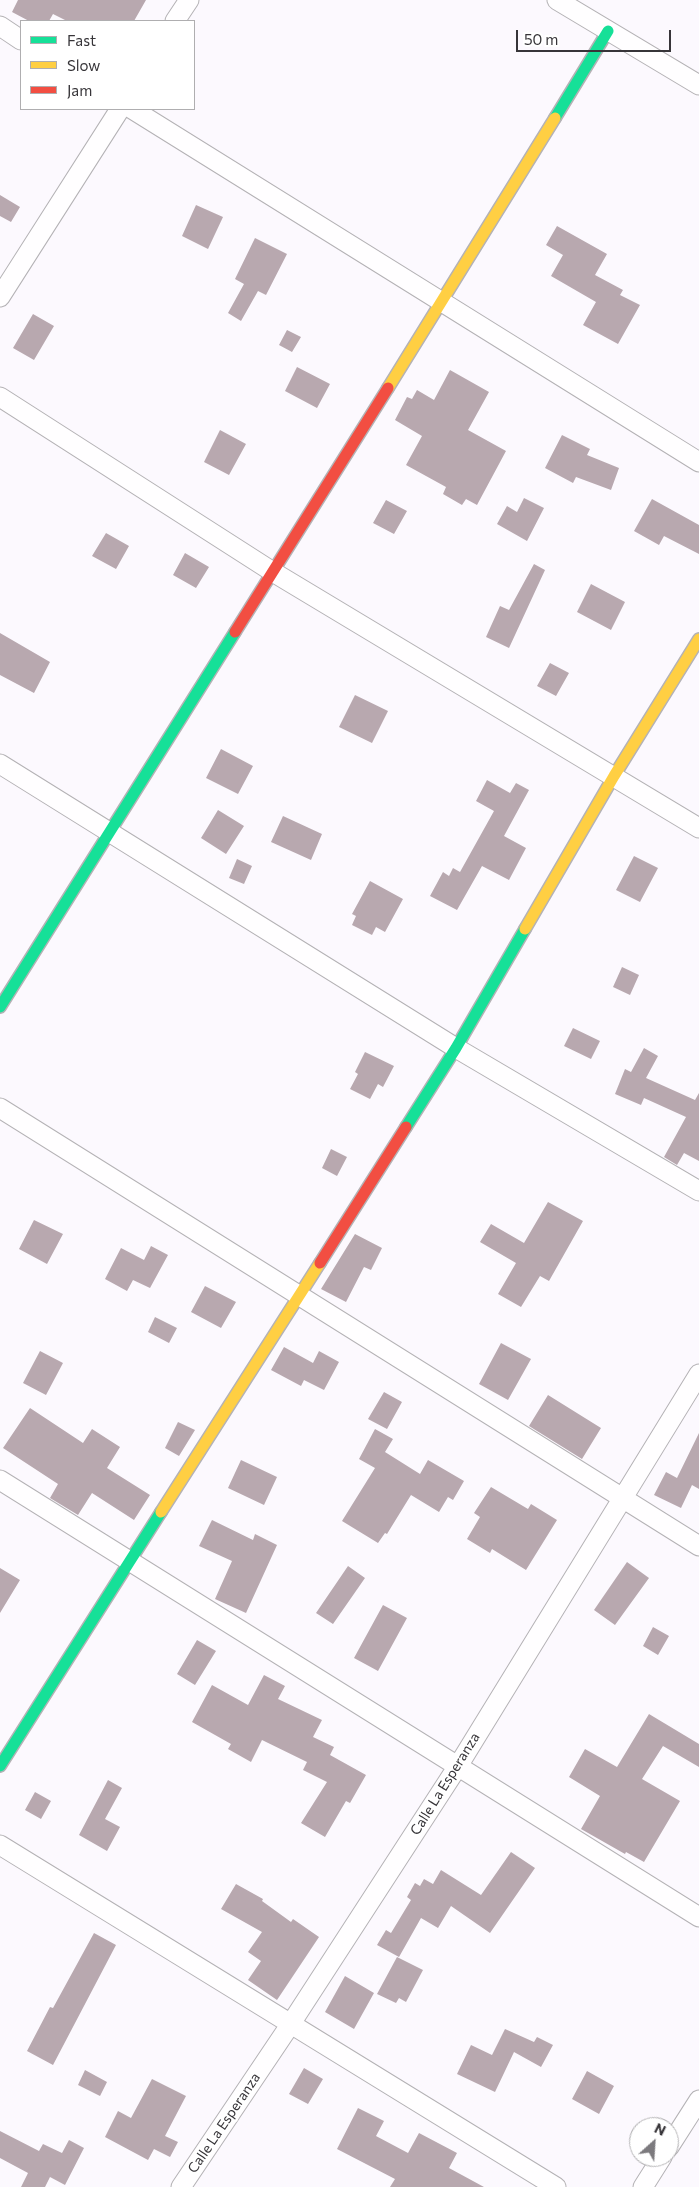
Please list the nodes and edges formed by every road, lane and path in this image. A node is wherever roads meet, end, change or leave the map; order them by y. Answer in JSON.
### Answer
{"nodes":[{"id":1,"x":189,"y":0,"type":"edge"},
{"id":2,"x":557,"y":0,"type":"edge"},
{"id":3,"x":176,"y":20,"type":"edge"},
{"id":4,"x":0,"y":26,"type":"edge"},
{"id":5,"x":608,"y":31,"type":"junction"},
{"id":6,"x":20,"y":39,"type":"edge"},
{"id":7,"x":699,"y":85,"type":"edge"},
{"id":8,"x":119,"y":110,"type":"edge"},
{"id":9,"x":134,"y":110,"type":"edge"},
{"id":10,"x":0,"y":297,"type":"edge"},
{"id":11,"x":442,"y":302,"type":"junction"},
{"id":12,"x":0,"y":397,"type":"edge"},
{"id":13,"x":699,"y":462,"type":"edge"},
{"id":14,"x":273,"y":572,"type":"junction"},
{"id":15,"x":699,"y":639,"type":"edge"},
{"id":16,"x":0,"y":764,"type":"edge"},
{"id":17,"x":614,"y":776,"type":"junction"},
{"id":18,"x":699,"y":828,"type":"edge"},
{"id":19,"x":110,"y":832,"type":"junction"},
{"id":20,"x":0,"y":1007,"type":"edge"},
{"id":21,"x":456,"y":1048,"type":"junction"},
{"id":22,"x":0,"y":1108,"type":"edge"},
{"id":23,"x":699,"y":1191,"type":"edge"},
{"id":24,"x":298,"y":1296,"type":"junction"},
{"id":25,"x":699,"y":1374,"type":"edge"},
{"id":26,"x":0,"y":1480,"type":"edge"},
{"id":27,"x":622,"y":1498,"type":"junction"},
{"id":28,"x":699,"y":1546,"type":"edge"},
{"id":29,"x":130,"y":1562,"type":"junction"},
{"id":30,"x":0,"y":1766,"type":"edge"},
{"id":31,"x":458,"y":1766,"type":"junction"},
{"id":32,"x":0,"y":1845,"type":"edge"},
{"id":33,"x":699,"y":1917,"type":"edge"},
{"id":34,"x":290,"y":2025,"type":"junction"},
{"id":35,"x":699,"y":2100,"type":"edge"},
{"id":36,"x":679,"y":2131,"type":"edge"},
{"id":37,"x":656,"y":2167,"type":"edge"},
{"id":38,"x":181,"y":2187,"type":"edge"},
{"id":39,"x":556,"y":2187,"type":"edge"},
{"id":40,"x":643,"y":2187,"type":"edge"}],
"edges":[{"from":1,"to":3,"type":"street"},
{"from":2,"to":5,"type":"street"},
{"from":4,"to":6,"type":"street"},
{"from":5,"to":7,"type":"street"},
{"from":5,"to":11,"type":"street"},
{"from":8,"to":10,"type":"street"},
{"from":9,"to":11,"type":"street"},
{"from":11,"to":13,"type":"street"},
{"from":11,"to":14,"type":"street"},
{"from":12,"to":14,"type":"street"},
{"from":14,"to":17,"type":"street"},
{"from":14,"to":19,"type":"street"},
{"from":15,"to":17,"type":"street"},
{"from":16,"to":19,"type":"street"},
{"from":17,"to":18,"type":"street"},
{"from":17,"to":21,"type":"street"},
{"from":19,"to":20,"type":"street"},
{"from":19,"to":21,"type":"street"},
{"from":21,"to":23,"type":"street"},
{"from":21,"to":24,"type":"street"},
{"from":22,"to":24,"type":"street"},
{"from":24,"to":27,"type":"street"},
{"from":24,"to":29,"type":"street"},
{"from":25,"to":27,"type":"street","name":"Calle La Esperanza"},
{"from":26,"to":29,"type":"street"},
{"from":27,"to":28,"type":"street"},
{"from":27,"to":31,"type":"street","name":"Calle La Esperanza"},
{"from":29,"to":30,"type":"street"},
{"from":29,"to":31,"type":"street"},
{"from":31,"to":33,"type":"street"},
{"from":31,"to":34,"type":"street","name":"Calle La Esperanza"},
{"from":32,"to":34,"type":"street"},
{"from":34,"to":38,"type":"street","name":"Calle La Esperanza"},
{"from":34,"to":39,"type":"street"},
{"from":35,"to":36,"type":"street"},
{"from":37,"to":40,"type":"street"}]}
